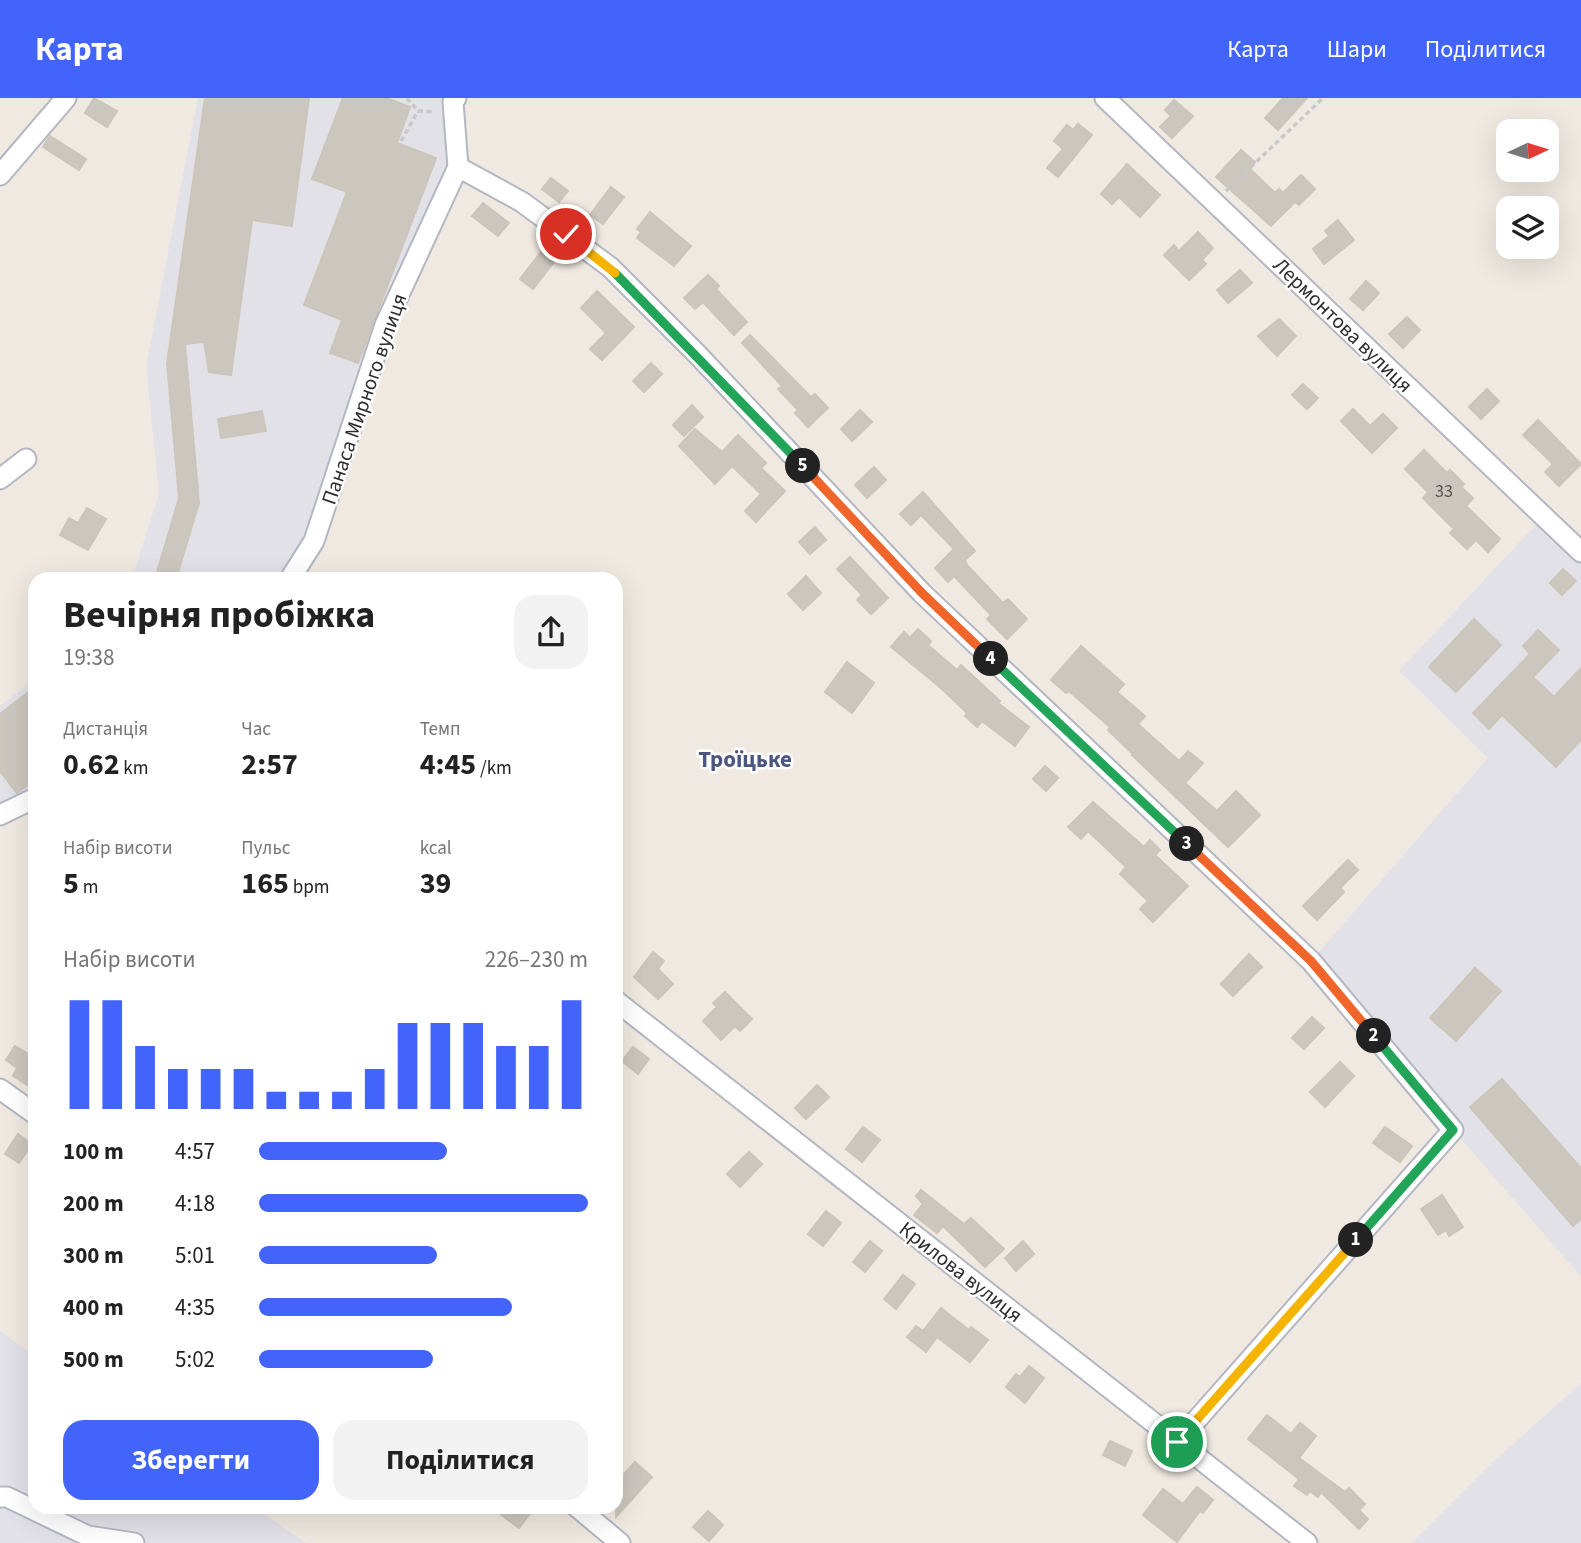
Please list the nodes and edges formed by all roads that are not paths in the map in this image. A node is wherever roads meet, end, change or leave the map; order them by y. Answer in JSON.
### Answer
{"nodes":[{"id":1,"x":66,"y":98,"type":"edge"},
{"id":2,"x":456,"y":98,"type":"edge"},
{"id":3,"x":1105,"y":98,"type":"edge"},
{"id":4,"x":458,"y":167,"type":"junction"},
{"id":5,"x":0,"y":175,"type":"edge"},
{"id":6,"x":26,"y":459,"type":"dead end"},
{"id":7,"x":0,"y":479,"type":"edge"},
{"id":8,"x":1581,"y":552,"type":"edge"},
{"id":9,"x":294,"y":572,"type":"edge"},
{"id":10,"x":28,"y":802,"type":"edge"},
{"id":11,"x":0,"y":816,"type":"edge"},
{"id":12,"x":623,"y":1007,"type":"edge"},
{"id":13,"x":0,"y":1088,"type":"edge"},
{"id":14,"x":28,"y":1109,"type":"edge"},
{"id":15,"x":1177,"y":1442,"type":"junction"},
{"id":16,"x":0,"y":1497,"type":"edge"},
{"id":17,"x":28,"y":1507,"type":"edge"},
{"id":18,"x":42,"y":1514,"type":"edge"},
{"id":19,"x":585,"y":1514,"type":"edge"},
{"id":20,"x":134,"y":1543,"type":"edge"},
{"id":21,"x":620,"y":1543,"type":"edge"},
{"id":22,"x":1307,"y":1543,"type":"edge"}],
"edges":[{"from":1,"to":5,"type":"street"},
{"from":2,"to":4,"type":"street","name":"Панаса Мирного вулиця"},
{"from":3,"to":8,"type":"street","name":"Лермонтова вулиця"},
{"from":4,"to":9,"type":"street","name":"Панаса Мирного вулиця"},
{"from":4,"to":15,"type":"street"},
{"from":6,"to":7,"type":"street"},
{"from":10,"to":11,"type":"street"},
{"from":12,"to":15,"type":"street","name":"Крилова вулиця"},
{"from":13,"to":14,"type":"street"},
{"from":15,"to":22,"type":"street","name":"Крилова вулиця"},
{"from":16,"to":17,"type":"street"},
{"from":18,"to":20,"type":"street"},
{"from":19,"to":21,"type":"street"}]}
